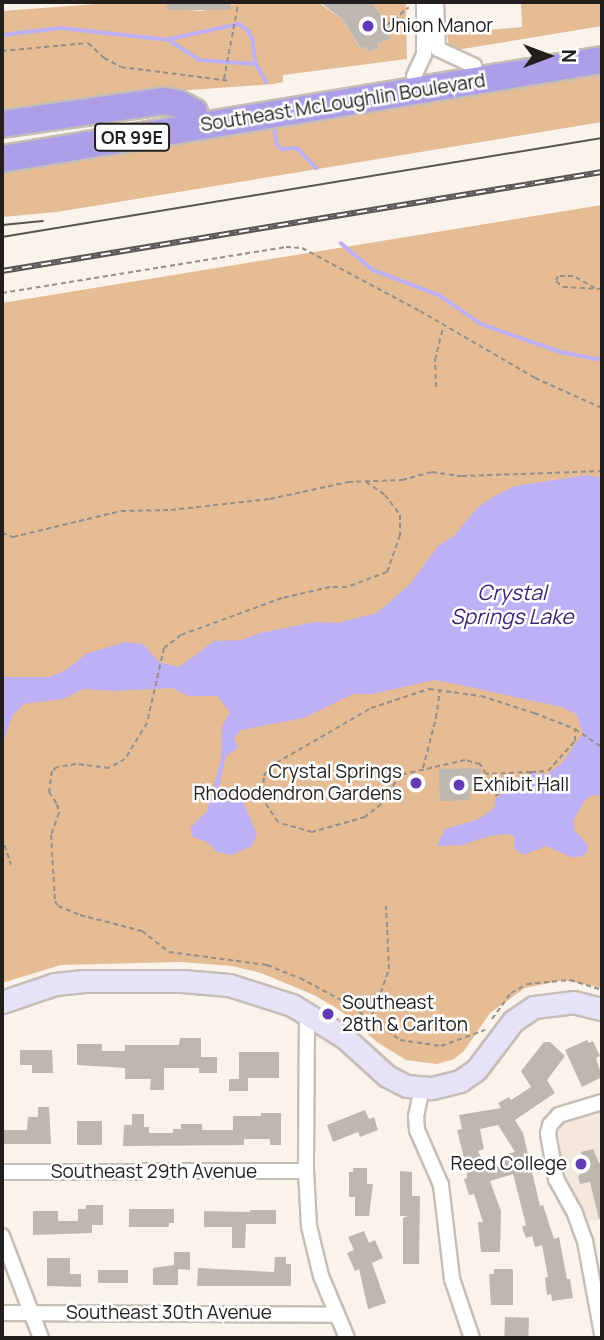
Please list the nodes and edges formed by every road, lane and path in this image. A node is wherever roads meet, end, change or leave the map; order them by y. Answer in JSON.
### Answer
{"nodes":[{"id":1,"x":428,"y":3,"type":"edge"},
{"id":2,"x":238,"y":5,"type":"dead end"},
{"id":3,"x":387,"y":24,"type":"dead end"},
{"id":4,"x":602,"y":46,"type":"edge"},
{"id":5,"x":2,"y":51,"type":"edge"},
{"id":6,"x":602,"y":61,"type":"edge"},
{"id":7,"x":474,"y":66,"type":"junction"},
{"id":8,"x":414,"y":76,"type":"junction"},
{"id":9,"x":224,"y":79,"type":"junction"},
{"id":10,"x":231,"y":81,"type":"dead end"},
{"id":11,"x":271,"y":106,"type":"junction"},
{"id":12,"x":194,"y":112,"type":"junction"},
{"id":13,"x":2,"y":124,"type":"edge"},
{"id":14,"x":2,"y":144,"type":"edge"},
{"id":15,"x":2,"y":159,"type":"edge"},
{"id":16,"x":594,"y":288,"type":"junction"},
{"id":17,"x":602,"y":289,"type":"edge"},
{"id":18,"x":2,"y":293,"type":"edge"},
{"id":19,"x":443,"y":326,"type":"junction"},
{"id":20,"x":436,"y":387,"type":"dead end"},
{"id":21,"x":602,"y":408,"type":"edge"},
{"id":22,"x":602,"y":471,"type":"edge"},
{"id":23,"x":366,"y":482,"type":"junction"},
{"id":24,"x":2,"y":533,"type":"edge"},
{"id":25,"x":440,"y":689,"type":"junction"},
{"id":26,"x":575,"y":729,"type":"junction"},
{"id":27,"x":602,"y":747,"type":"edge"},
{"id":28,"x":422,"y":769,"type":"junction"},
{"id":29,"x":531,"y":772,"type":"junction"},
{"id":30,"x":495,"y":796,"type":"dead end"},
{"id":31,"x":2,"y":837,"type":"edge"},
{"id":32,"x":11,"y":865,"type":"dead end"},
{"id":33,"x":386,"y":906,"type":"dead end"},
{"id":34,"x":2,"y":1002,"type":"edge"},
{"id":35,"x":602,"y":1009,"type":"edge"},
{"id":36,"x":307,"y":1014,"type":"junction"},
{"id":37,"x":370,"y":1018,"type":"junction"},
{"id":38,"x":481,"y":1033,"type":"dead end"},
{"id":39,"x":354,"y":1045,"type":"junction"},
{"id":40,"x":422,"y":1088,"type":"junction"},
{"id":41,"x":602,"y":1102,"type":"edge"},
{"id":42,"x":306,"y":1171,"type":"junction"},
{"id":43,"x":2,"y":1172,"type":"edge"},
{"id":44,"x":2,"y":1236,"type":"edge"},
{"id":45,"x":31,"y":1312,"type":"junction"},
{"id":46,"x":2,"y":1313,"type":"edge"},
{"id":47,"x":337,"y":1314,"type":"junction"},
{"id":48,"x":602,"y":1316,"type":"edge"},
{"id":49,"x":602,"y":1334,"type":"edge"},
{"id":50,"x":41,"y":1338,"type":"edge"},
{"id":51,"x":347,"y":1338,"type":"edge"},
{"id":52,"x":472,"y":1338,"type":"edge"}],
"edges":[{"from":1,"to":3,"type":"path"},
{"from":1,"to":7,"type":"street"},
{"from":1,"to":8,"type":"street"},
{"from":2,"to":9,"type":"path"},
{"from":4,"to":7,"type":"highway","name":"Southeast McLoughlin Boulevard","number":"OR 99E"},
{"from":5,"to":9,"type":"path"},
{"from":6,"to":11,"type":"highway","name":"Southeast McLoughlin Boulevard","number":"OR 99E"},
{"from":7,"to":8,"type":"highway","name":"Southeast McLoughlin Boulevard","number":"OR 99E"},
{"from":8,"to":11,"type":"highway","name":"Southeast McLoughlin Boulevard","number":"OR 99E"},
{"from":9,"to":10,"type":"path"},
{"from":11,"to":12,"type":"highway","name":"Southeast McLoughlin Boulevard","number":"OR 99E"},
{"from":11,"to":15,"type":"highway","name":"Southeast McLoughlin Boulevard","number":"OR 99E"},
{"from":12,"to":13,"type":"highway"},
{"from":12,"to":14,"type":"highway","name":"Southeast McLoughlin Boulevard","number":"OR 99E"},
{"from":16,"to":16,"type":"path"},
{"from":16,"to":17,"type":"path"},
{"from":18,"to":19,"type":"path"},
{"from":19,"to":20,"type":"path"},
{"from":19,"to":21,"type":"path"},
{"from":22,"to":23,"type":"path"},
{"from":23,"to":24,"type":"path"},
{"from":23,"to":37,"type":"path"},
{"from":25,"to":26,"type":"path"},
{"from":25,"to":28,"type":"path"},
{"from":25,"to":28,"type":"path"},
{"from":26,"to":27,"type":"path"},
{"from":26,"to":29,"type":"path"},
{"from":28,"to":29,"type":"path"},
{"from":29,"to":30,"type":"path"},
{"from":31,"to":32,"type":"path"},
{"from":33,"to":37,"type":"path"},
{"from":34,"to":36,"type":"main road"},
{"from":35,"to":40,"type":"main road"},
{"from":36,"to":39,"type":"main road"},
{"from":36,"to":42,"type":"street"},
{"from":37,"to":38,"type":"path"},
{"from":37,"to":39,"type":"path"},
{"from":39,"to":40,"type":"main road"},
{"from":40,"to":52,"type":"street"},
{"from":41,"to":48,"type":"street"},
{"from":42,"to":43,"type":"street","name":"Southeast 29th Avenue"},
{"from":42,"to":47,"type":"street"},
{"from":44,"to":45,"type":"street"},
{"from":45,"to":46,"type":"street","name":"Southeast 30th Avenue"},
{"from":45,"to":47,"type":"street","name":"Southeast 30th Avenue"},
{"from":45,"to":50,"type":"street"},
{"from":47,"to":51,"type":"street"},
{"from":48,"to":49,"type":"street"}]}
